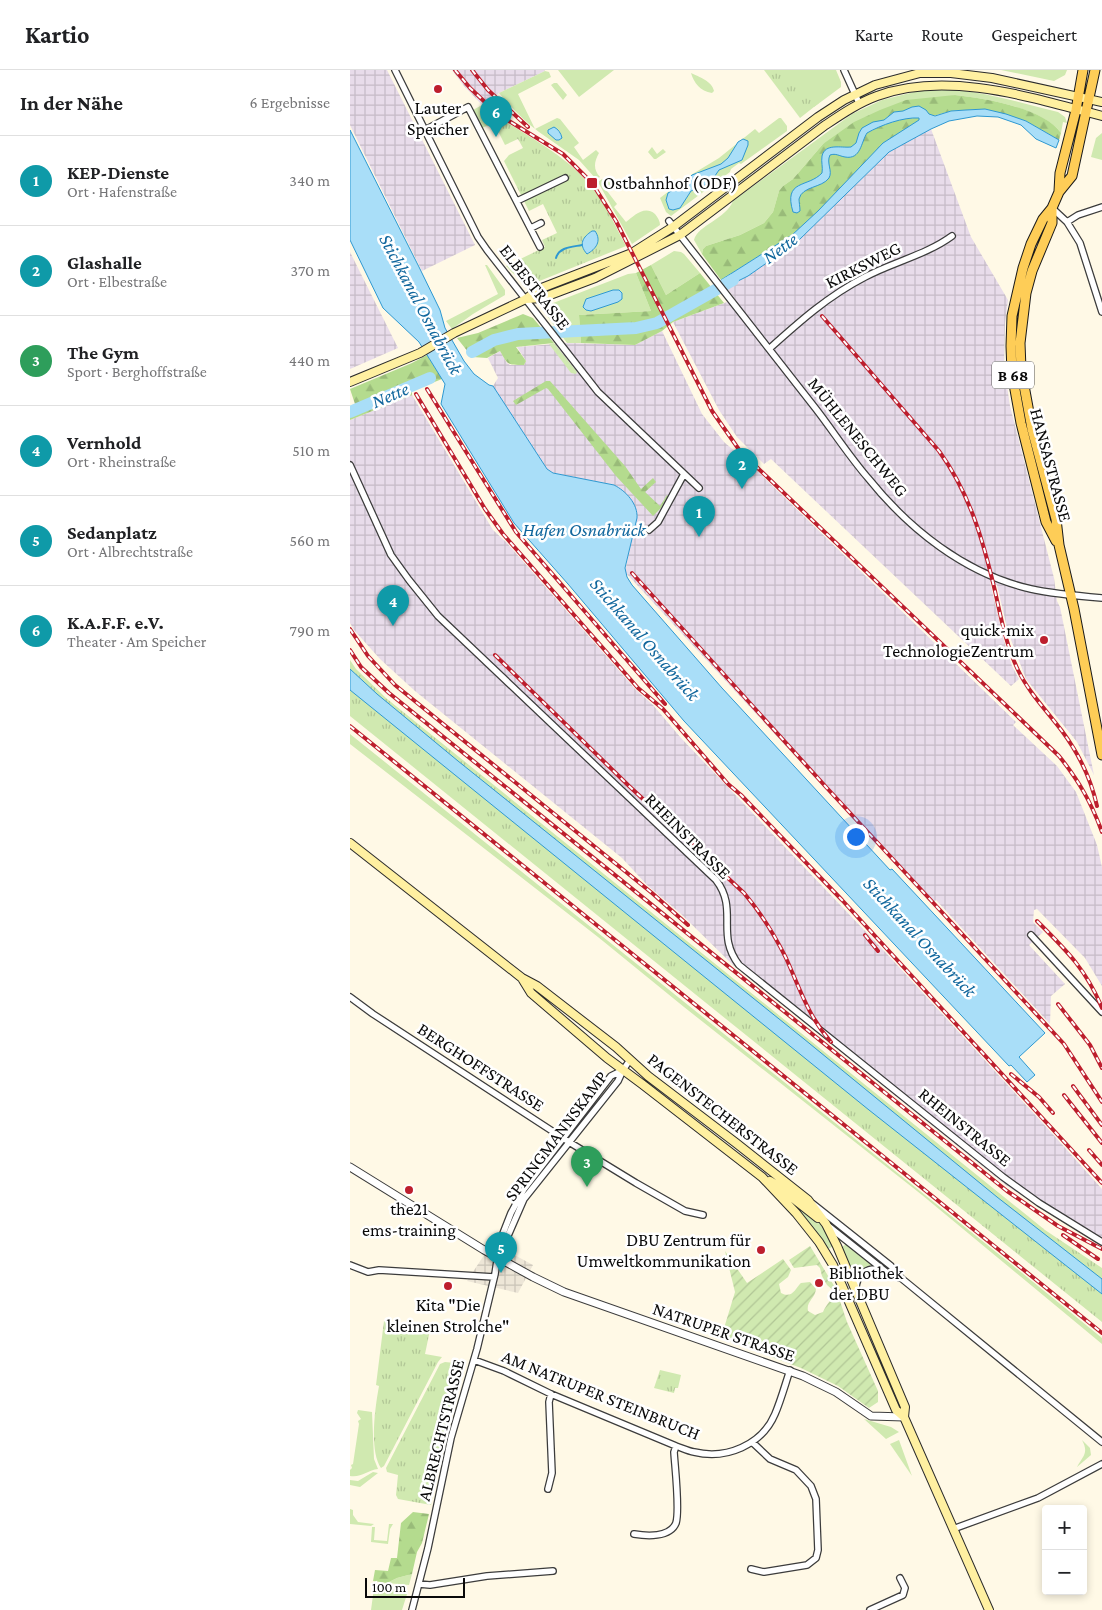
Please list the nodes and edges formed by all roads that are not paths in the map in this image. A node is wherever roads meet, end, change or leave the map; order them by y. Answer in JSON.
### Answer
{"nodes":[{"id":1,"x":394,"y":70,"type":"edge"},
{"id":2,"x":844,"y":70,"type":"edge"},
{"id":3,"x":1083,"y":70,"type":"edge"},
{"id":4,"x":1095,"y":70,"type":"edge"},
{"id":5,"x":855,"y":94,"type":"junction"},
{"id":6,"x":1078,"y":98,"type":"junction"},
{"id":7,"x":1090,"y":100,"type":"junction"},
{"id":8,"x":1102,"y":102,"type":"edge"},
{"id":9,"x":859,"y":103,"type":"junction"},
{"id":10,"x":1076,"y":110,"type":"junction"},
{"id":11,"x":1087,"y":112,"type":"junction"},
{"id":12,"x":1102,"y":116,"type":"edge"},
{"id":13,"x":424,"y":130,"type":"junction"},
{"id":14,"x":565,"y":178,"type":"dead end"},
{"id":15,"x":1059,"y":192,"type":"junction"},
{"id":16,"x":517,"y":201,"type":"junction"},
{"id":17,"x":1102,"y":206,"type":"edge"},
{"id":18,"x":1052,"y":208,"type":"junction"},
{"id":19,"x":1067,"y":222,"type":"junction"},
{"id":20,"x":541,"y":224,"type":"dead end"},
{"id":21,"x":671,"y":224,"type":"junction"},
{"id":22,"x":531,"y":228,"type":"junction"},
{"id":23,"x":680,"y":235,"type":"junction"},
{"id":24,"x":952,"y":236,"type":"dead end"},
{"id":25,"x":540,"y":247,"type":"dead end"},
{"id":26,"x":526,"y":299,"type":"junction"},
{"id":27,"x":1102,"y":312,"type":"edge"},
{"id":28,"x":769,"y":349,"type":"junction"},
{"id":29,"x":350,"y":382,"type":"edge"},
{"id":30,"x":350,"y":464,"type":"edge"},
{"id":31,"x":684,"y":474,"type":"junction"},
{"id":32,"x":699,"y":488,"type":"dead end"},
{"id":33,"x":649,"y":530,"type":"dead end"},
{"id":34,"x":1071,"y":595,"type":"junction"},
{"id":35,"x":1102,"y":598,"type":"edge"},
{"id":36,"x":1102,"y":755,"type":"edge"},
{"id":37,"x":350,"y":843,"type":"edge"},
{"id":38,"x":1031,"y":935,"type":"dead end"},
{"id":39,"x":522,"y":978,"type":"junction"},
{"id":40,"x":350,"y":997,"type":"edge"},
{"id":41,"x":1102,"y":1012,"type":"edge"},
{"id":42,"x":630,"y":1060,"type":"junction"},
{"id":43,"x":623,"y":1070,"type":"junction"},
{"id":44,"x":566,"y":1140,"type":"junction"},
{"id":45,"x":350,"y":1167,"type":"edge"},
{"id":46,"x":762,"y":1177,"type":"junction"},
{"id":47,"x":808,"y":1200,"type":"junction"},
{"id":48,"x":703,"y":1215,"type":"dead end"},
{"id":49,"x":826,"y":1224,"type":"junction"},
{"id":50,"x":1102,"y":1242,"type":"edge"},
{"id":51,"x":498,"y":1258,"type":"junction"},
{"id":52,"x":350,"y":1265,"type":"edge"},
{"id":53,"x":886,"y":1272,"type":"junction"},
{"id":54,"x":494,"y":1277,"type":"junction"},
{"id":55,"x":901,"y":1278,"type":"junction"},
{"id":56,"x":856,"y":1291,"type":"junction"},
{"id":57,"x":474,"y":1360,"type":"junction"},
{"id":58,"x":790,"y":1370,"type":"junction"},
{"id":59,"x":551,"y":1394,"type":"junction"},
{"id":60,"x":904,"y":1417,"type":"junction"},
{"id":61,"x":752,"y":1442,"type":"junction"},
{"id":62,"x":1102,"y":1442,"type":"edge"},
{"id":63,"x":676,"y":1446,"type":"junction"},
{"id":64,"x":1102,"y":1464,"type":"edge"},
{"id":65,"x":548,"y":1489,"type":"dead end"},
{"id":66,"x":953,"y":1529,"type":"junction"},
{"id":67,"x":634,"y":1534,"type":"dead end"},
{"id":68,"x":751,"y":1569,"type":"dead end"},
{"id":69,"x":552,"y":1570,"type":"dead end"},
{"id":70,"x":900,"y":1578,"type":"dead end"},
{"id":71,"x":419,"y":1584,"type":"junction"},
{"id":72,"x":885,"y":1607,"type":"edge"},
{"id":73,"x":412,"y":1610,"type":"edge"},
{"id":74,"x":870,"y":1610,"type":"edge"},
{"id":75,"x":989,"y":1610,"type":"edge"}],
"edges":[{"from":1,"to":13,"type":"street","name":"ELBESTRASSE"},
{"from":2,"to":5,"type":"street"},
{"from":3,"to":6,"type":"main road","number":"B 68"},
{"from":4,"to":7,"type":"main road","number":"B 68"},
{"from":5,"to":6,"type":"main road"},
{"from":5,"to":9,"type":"street"},
{"from":5,"to":21,"type":"main road"},
{"from":6,"to":7,"type":"main road"},
{"from":6,"to":10,"type":"main road","number":"B 68"},
{"from":7,"to":8,"type":"main road"},
{"from":7,"to":11,"type":"main road","number":"B 68"},
{"from":9,"to":10,"type":"main road"},
{"from":9,"to":23,"type":"main road"},
{"from":10,"to":11,"type":"main road"},
{"from":10,"to":15,"type":"main road","number":"B 68"},
{"from":11,"to":12,"type":"main road"},
{"from":11,"to":15,"type":"main road","number":"B 68"},
{"from":13,"to":16,"type":"street"},
{"from":13,"to":26,"type":"street","name":"ELBESTRASSE"},
{"from":14,"to":16,"type":"street"},
{"from":15,"to":18,"type":"main road","number":"B 68"},
{"from":16,"to":22,"type":"street"},
{"from":17,"to":19,"type":"street"},
{"from":18,"to":19,"type":"street"},
{"from":18,"to":34,"type":"main road","name":"HANSASTRASSE","number":"B 68"},
{"from":19,"to":27,"type":"street"},
{"from":20,"to":22,"type":"street"},
{"from":21,"to":23,"type":"street","name":"MÜHLENESCHWEG"},
{"from":21,"to":26,"type":"main road"},
{"from":22,"to":25,"type":"street"},
{"from":23,"to":26,"type":"main road"},
{"from":23,"to":28,"type":"street","name":"MÜHLENESCHWEG"},
{"from":24,"to":28,"type":"street","name":"KIRKSWEG"},
{"from":26,"to":29,"type":"main road"},
{"from":26,"to":31,"type":"street","name":"ELBESTRASSE"},
{"from":28,"to":34,"type":"street","name":"MÜHLENESCHWEG"},
{"from":30,"to":50,"type":"street","name":"RHEINSTRASSE"},
{"from":31,"to":32,"type":"street","name":"ELBESTRASSE"},
{"from":31,"to":33,"type":"street"},
{"from":34,"to":35,"type":"street","name":"MÜHLENESCHWEG"},
{"from":34,"to":36,"type":"main road","name":"HANSASTRASSE","number":"B 68"},
{"from":37,"to":39,"type":"main road","name":"PAGENSTECHERSTRASSE"},
{"from":38,"to":41,"type":"street"},
{"from":39,"to":42,"type":"main road","name":"PAGENSTECHERSTRASSE"},
{"from":39,"to":43,"type":"main road","name":"PAGENSTECHERSTRASSE"},
{"from":40,"to":44,"type":"street","name":"BERGHOFFSTRASSE"},
{"from":42,"to":43,"type":"street","name":"SPRINGMANNSKAMP"},
{"from":42,"to":47,"type":"main road","name":"PAGENSTECHERSTRASSE"},
{"from":43,"to":44,"type":"street","name":"SPRINGMANNSKAMP"},
{"from":43,"to":46,"type":"main road","name":"PAGENSTECHERSTRASSE"},
{"from":44,"to":48,"type":"street","name":"BERGHOFFSTRASSE"},
{"from":44,"to":51,"type":"street","name":"SPRINGMANNSKAMP"},
{"from":45,"to":51,"type":"street","name":"NATRUPER STRASSE"},
{"from":46,"to":49,"type":"main road"},
{"from":46,"to":60,"type":"main road"},
{"from":47,"to":49,"type":"main road"},
{"from":47,"to":55,"type":"street","name":"PAGENSTECHERSTRASSE"},
{"from":49,"to":53,"type":"street","name":"PAGENSTECHERSTRASSE"},
{"from":49,"to":56,"type":"main road"},
{"from":51,"to":54,"type":"street","name":"ALBRECHTSTRASSE"},
{"from":51,"to":58,"type":"street","name":"NATRUPER STRASSE"},
{"from":52,"to":54,"type":"street"},
{"from":53,"to":55,"type":"street","name":"PAGENSTECHERSTRASSE"},
{"from":53,"to":56,"type":"street"},
{"from":54,"to":57,"type":"street","name":"ALBRECHTSTRASSE"},
{"from":55,"to":62,"type":"street","name":"PAGENSTECHERSTRASSE"},
{"from":56,"to":60,"type":"main road"},
{"from":57,"to":59,"type":"street","name":"AM NATRUPER STEINBRUCH"},
{"from":57,"to":71,"type":"street","name":"ALBRECHTSTRASSE"},
{"from":58,"to":60,"type":"street","name":"NATRUPER STRASSE"},
{"from":58,"to":61,"type":"street","name":"AM NATRUPER STEINBRUCH"},
{"from":59,"to":63,"type":"street","name":"AM NATRUPER STEINBRUCH"},
{"from":59,"to":65,"type":"street"},
{"from":60,"to":66,"type":"main road"},
{"from":61,"to":63,"type":"street","name":"AM NATRUPER STEINBRUCH"},
{"from":61,"to":68,"type":"street"},
{"from":63,"to":67,"type":"street"},
{"from":64,"to":66,"type":"street"},
{"from":66,"to":75,"type":"main road"},
{"from":69,"to":71,"type":"street"},
{"from":70,"to":72,"type":"street"},
{"from":71,"to":73,"type":"street","name":"ALBRECHTSTRASSE"},
{"from":72,"to":74,"type":"street"}]}
